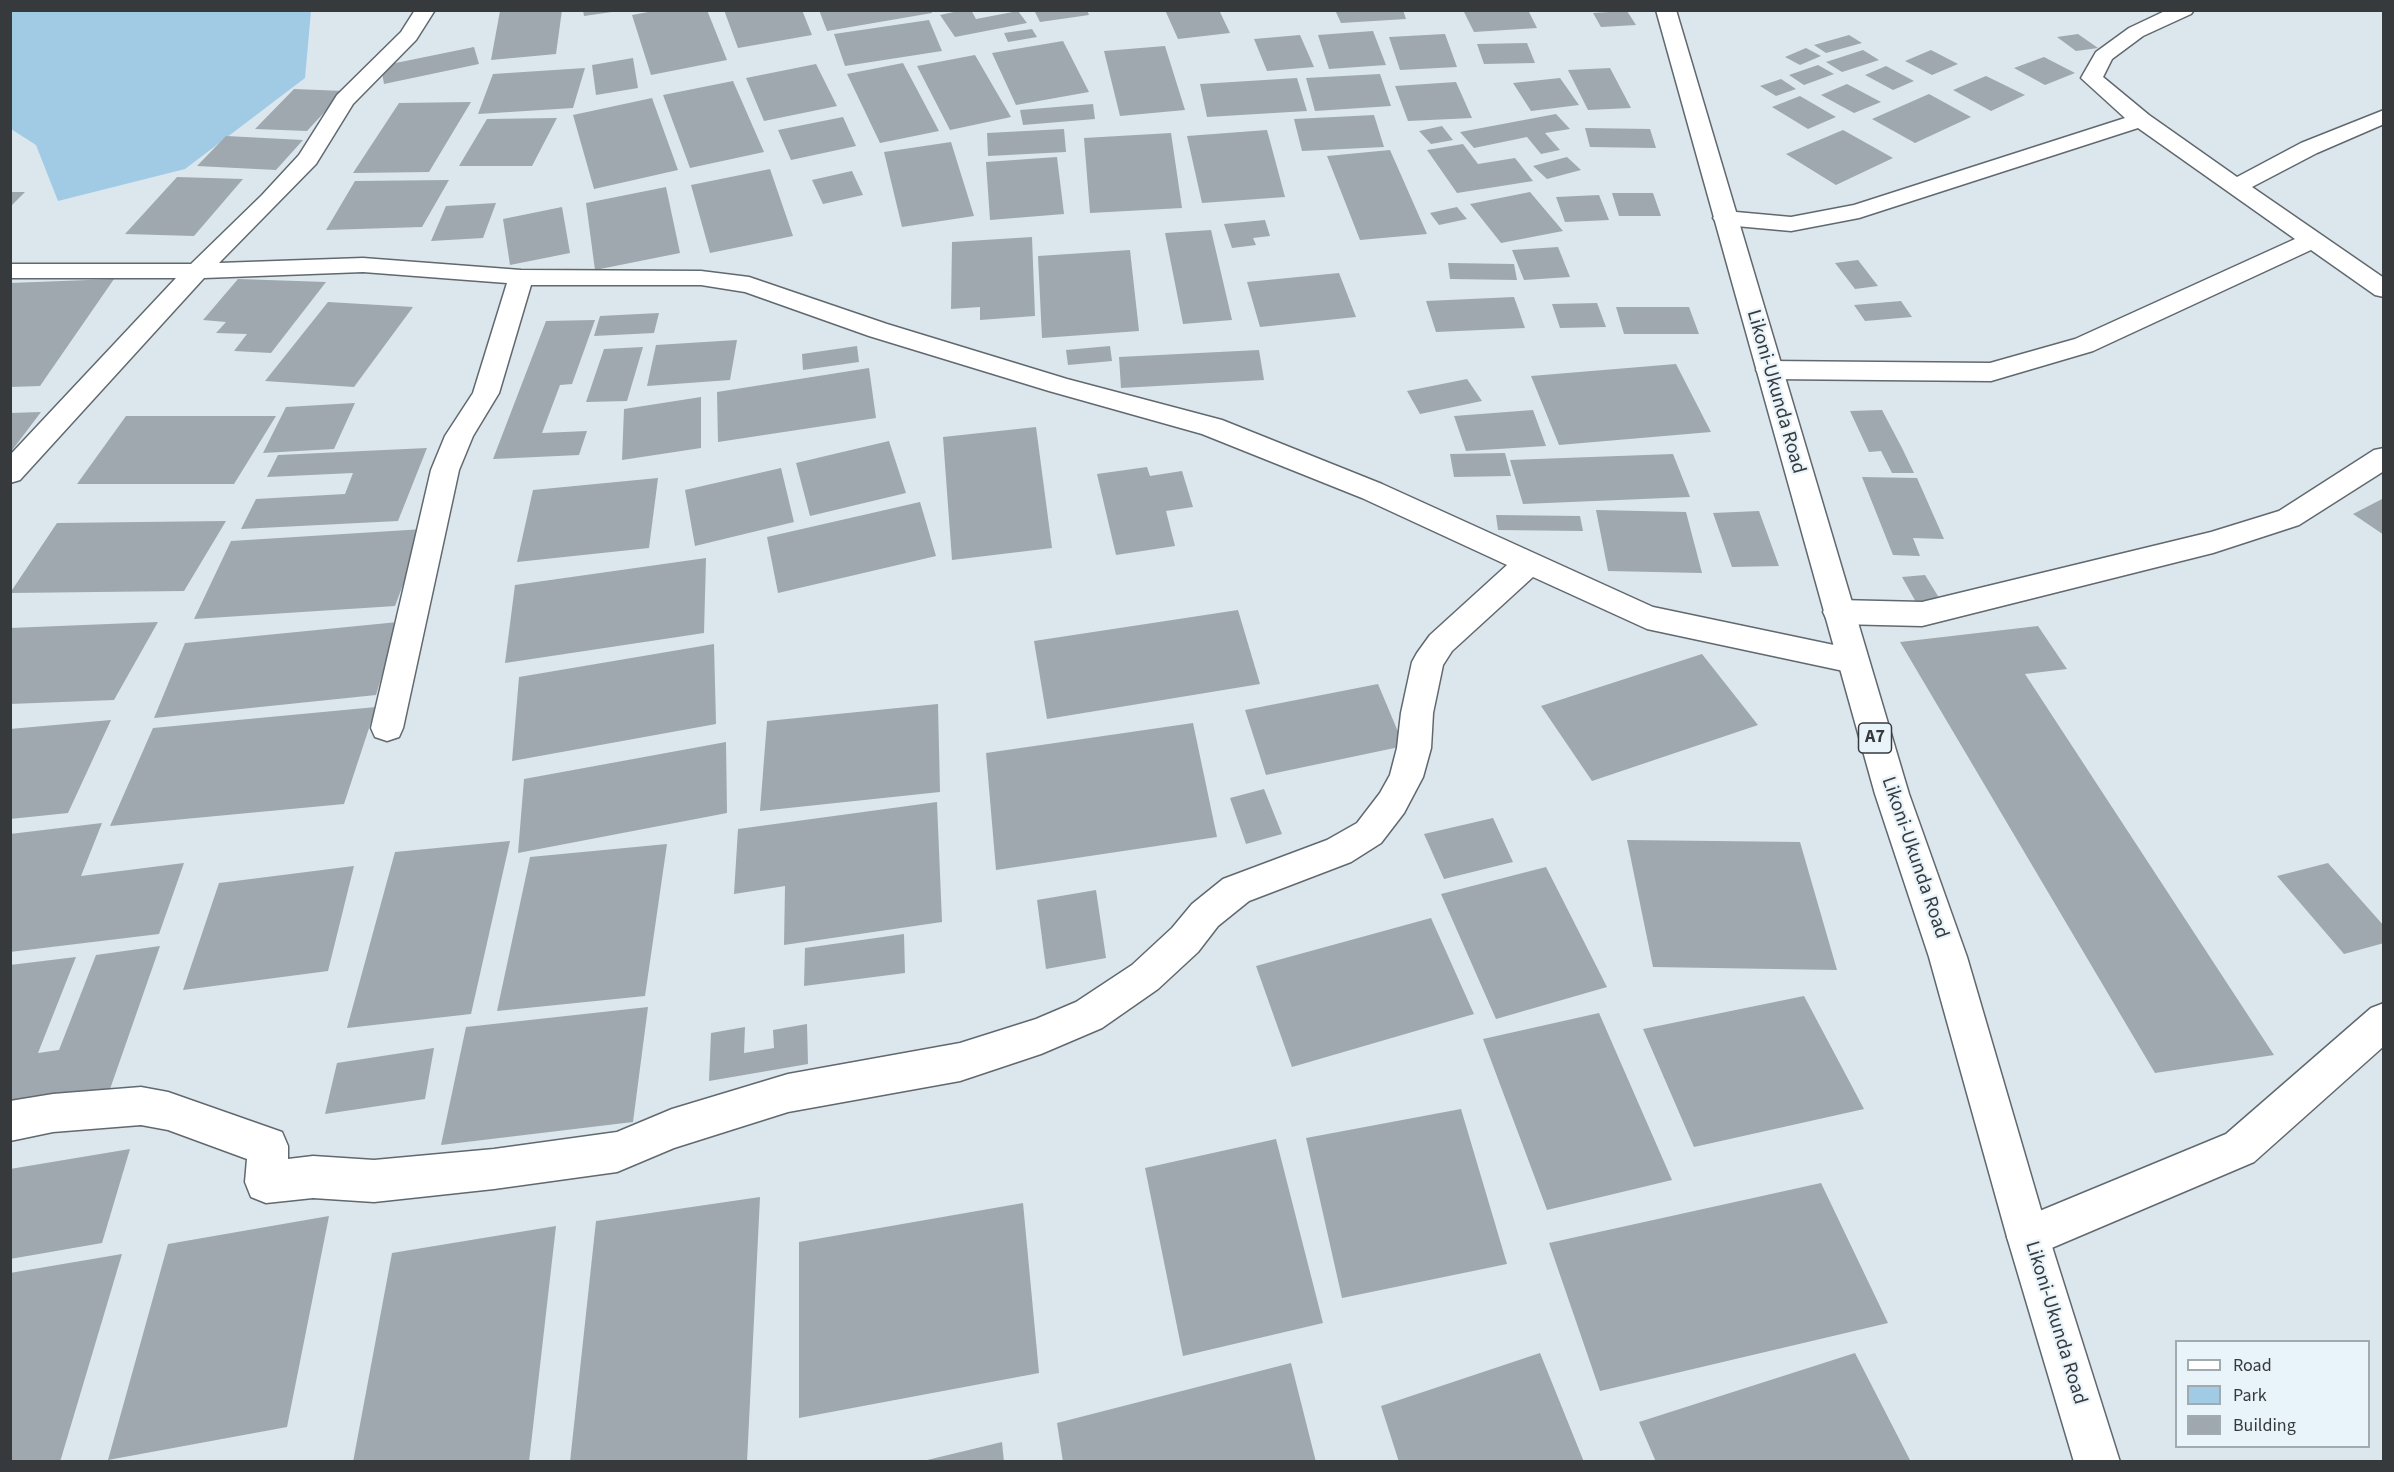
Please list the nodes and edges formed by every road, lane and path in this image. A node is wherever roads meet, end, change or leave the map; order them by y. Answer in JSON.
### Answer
{"nodes":[{"id":1,"x":425,"y":10,"type":"edge"},
{"id":2,"x":1666,"y":10,"type":"edge"},
{"id":3,"x":2184,"y":10,"type":"edge"},
{"id":4,"x":2384,"y":116,"type":"edge"},
{"id":5,"x":2141,"y":120,"type":"junction"},
{"id":6,"x":2235,"y":188,"type":"junction"},
{"id":7,"x":1725,"y":218,"type":"junction"},
{"id":8,"x":2311,"y":241,"type":"junction"},
{"id":9,"x":10,"y":270,"type":"edge"},
{"id":10,"x":197,"y":271,"type":"junction"},
{"id":11,"x":521,"y":277,"type":"junction"},
{"id":12,"x":2384,"y":290,"type":"edge"},
{"id":13,"x":1769,"y":370,"type":"junction"},
{"id":14,"x":2384,"y":457,"type":"edge"},
{"id":15,"x":10,"y":473,"type":"edge"},
{"id":16,"x":1530,"y":564,"type":"junction"},
{"id":17,"x":1838,"y":612,"type":"junction"},
{"id":18,"x":1853,"y":662,"type":"junction"},
{"id":19,"x":387,"y":728,"type":"dead end"},
{"id":20,"x":2384,"y":1021,"type":"edge"},
{"id":21,"x":10,"y":1120,"type":"edge"},
{"id":22,"x":2028,"y":1237,"type":"junction"},
{"id":23,"x":2097,"y":1461,"type":"edge"}],
"edges":[{"from":1,"to":10,"type":"main road"},
{"from":2,"to":7,"type":"main road","name":"Likoni-Ukunda Road","number":"A7"},
{"from":3,"to":5,"type":"main road"},
{"from":4,"to":6,"type":"main road"},
{"from":5,"to":6,"type":"main road"},
{"from":5,"to":7,"type":"main road"},
{"from":6,"to":8,"type":"main road"},
{"from":7,"to":13,"type":"main road","name":"Likoni-Ukunda Road","number":"A7"},
{"from":8,"to":12,"type":"main road"},
{"from":8,"to":13,"type":"main road"},
{"from":9,"to":10,"type":"main road"},
{"from":10,"to":11,"type":"main road"},
{"from":10,"to":15,"type":"main road"},
{"from":11,"to":16,"type":"main road"},
{"from":11,"to":19,"type":"main road"},
{"from":13,"to":17,"type":"main road","name":"Likoni-Ukunda Road","number":"A7"},
{"from":14,"to":17,"type":"main road"},
{"from":16,"to":18,"type":"main road"},
{"from":16,"to":21,"type":"main road"},
{"from":17,"to":18,"type":"main road","name":"Likoni-Ukunda Road","number":"A7"},
{"from":18,"to":22,"type":"main road","name":"Likoni-Ukunda Road","number":"A7"},
{"from":20,"to":22,"type":"main road"},
{"from":22,"to":23,"type":"main road","name":"Likoni-Ukunda Road","number":"A7"}]}
